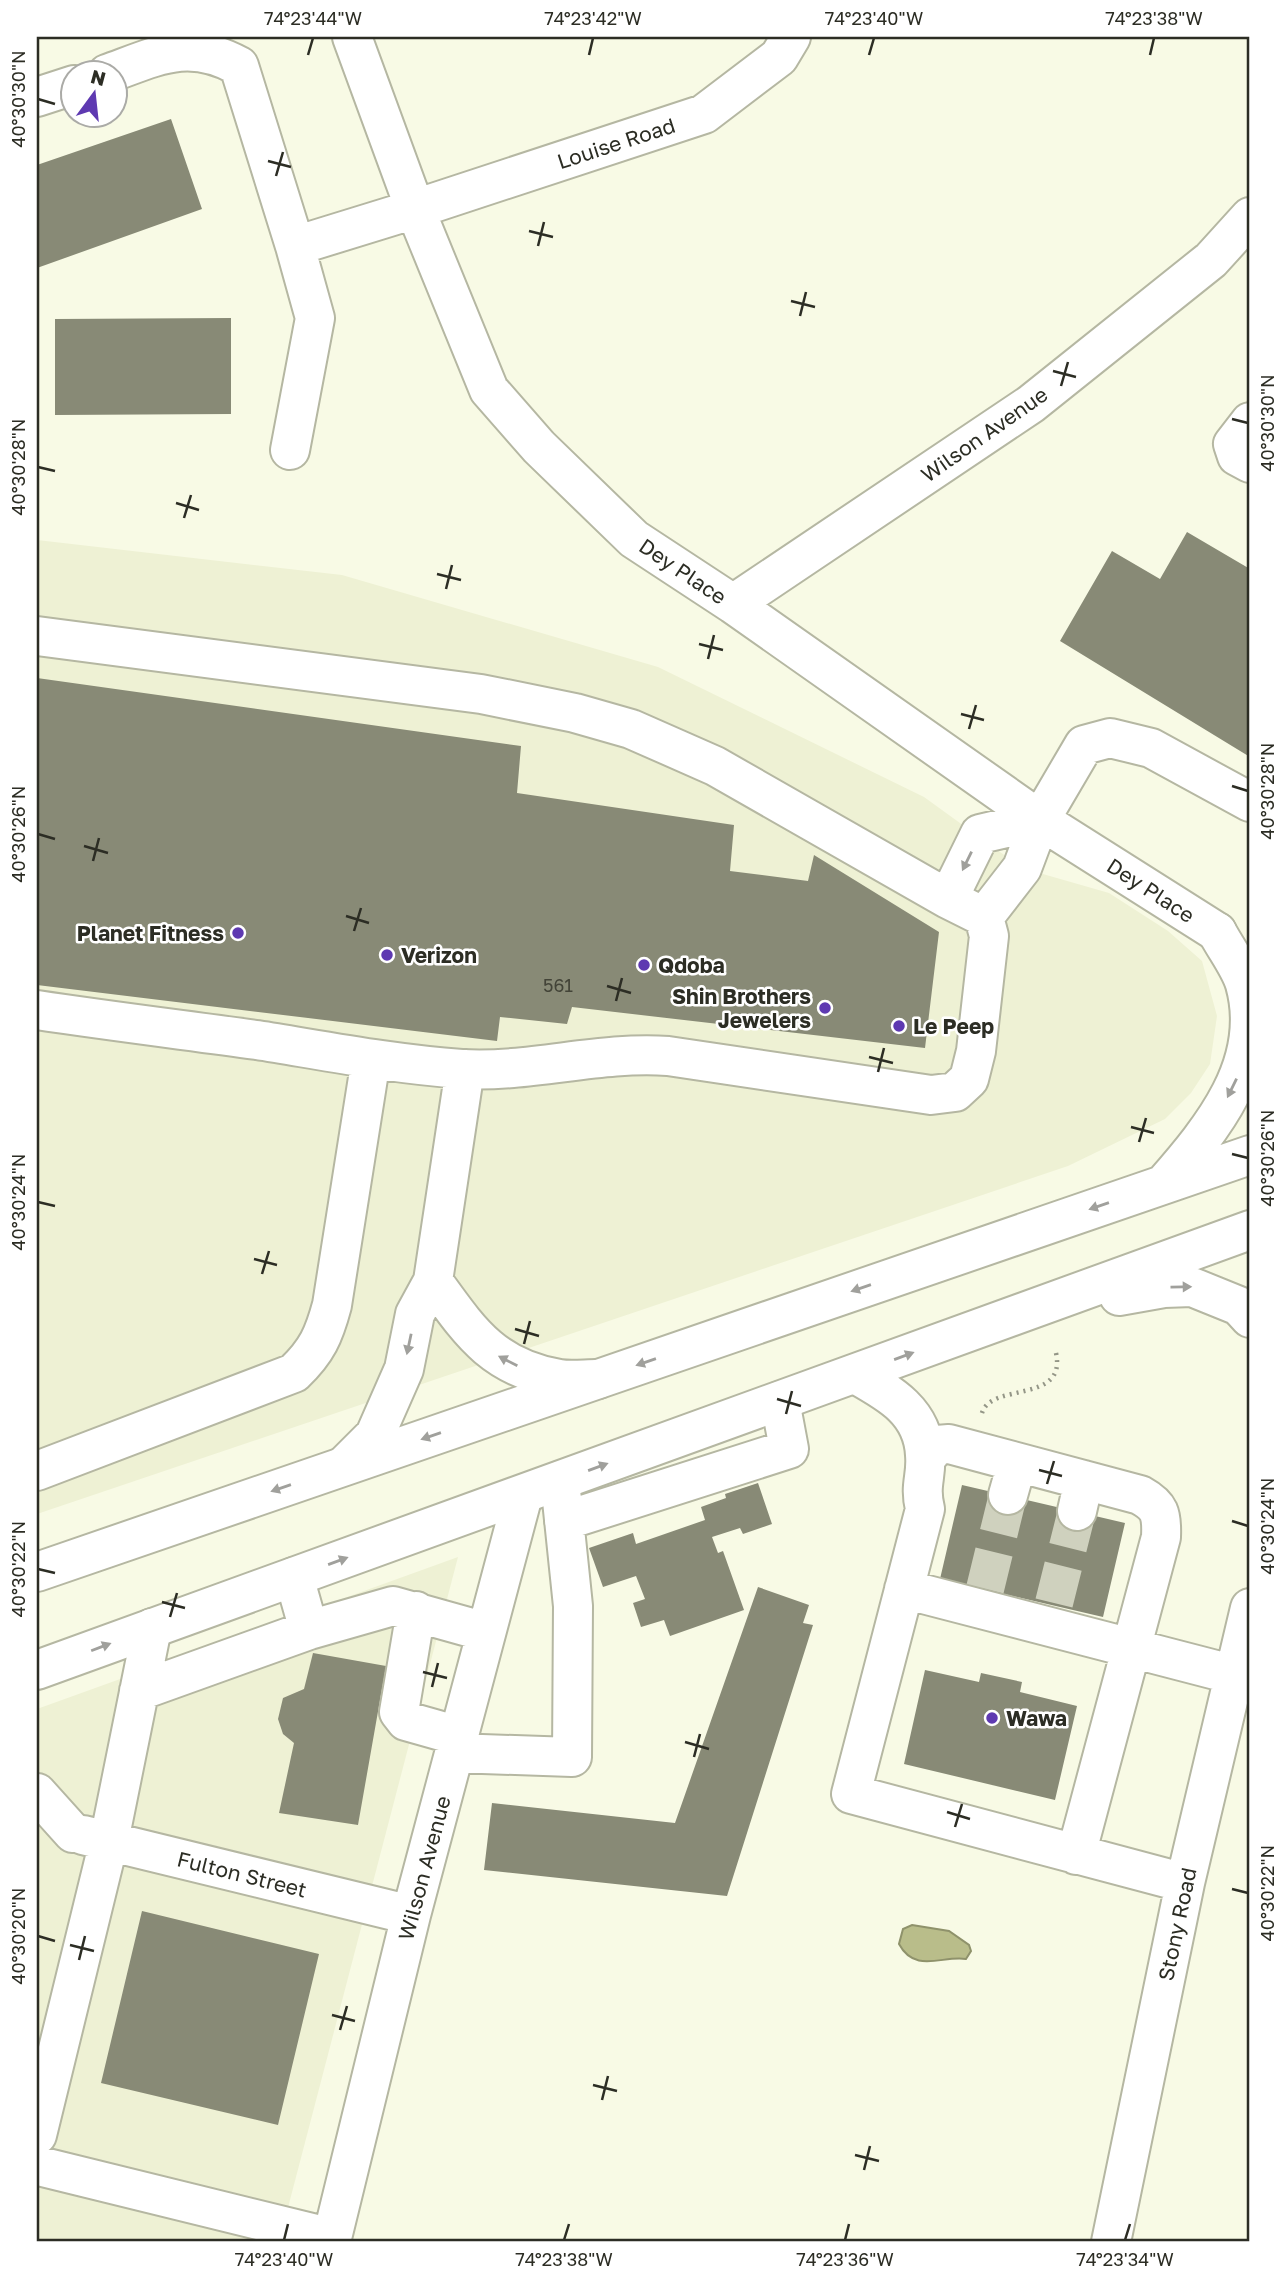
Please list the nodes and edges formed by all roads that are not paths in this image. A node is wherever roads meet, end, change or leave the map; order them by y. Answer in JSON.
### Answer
{"nodes":[{"id":1,"x":352,"y":37,"type":"edge"},
{"id":2,"x":792,"y":37,"type":"edge"},
{"id":3,"x":130,"y":66,"type":"edge"},
{"id":4,"x":415,"y":209,"type":"junction"},
{"id":5,"x":1250,"y":217,"type":"edge"},
{"id":6,"x":295,"y":246,"type":"junction"},
{"id":7,"x":1250,"y":422,"type":"edge"},
{"id":8,"x":290,"y":450,"type":"dead end"},
{"id":9,"x":1250,"y":463,"type":"edge"},
{"id":10,"x":733,"y":604,"type":"junction"},
{"id":11,"x":37,"y":636,"type":"edge"},
{"id":12,"x":1250,"y":802,"type":"edge"},
{"id":13,"x":1040,"y":820,"type":"junction"},
{"id":14,"x":948,"y":899,"type":"junction"},
{"id":15,"x":985,"y":917,"type":"junction"},
{"id":16,"x":1217,"y":932,"type":"junction"},
{"id":17,"x":1250,"y":951,"type":"edge"},
{"id":18,"x":37,"y":1010,"type":"edge"},
{"id":19,"x":371,"y":1059,"type":"junction"},
{"id":20,"x":465,"y":1069,"type":"junction"},
{"id":21,"x":1250,"y":1155,"type":"edge"},
{"id":22,"x":1164,"y":1184,"type":"junction"},
{"id":23,"x":1250,"y":1230,"type":"edge"},
{"id":24,"x":433,"y":1281,"type":"junction"},
{"id":25,"x":1250,"y":1318,"type":"edge"},
{"id":26,"x":970,"y":1331,"type":"junction"},
{"id":27,"x":855,"y":1374,"type":"junction"},
{"id":28,"x":598,"y":1379,"type":"junction"},
{"id":29,"x":780,"y":1401,"type":"junction"},
{"id":30,"x":975,"y":1433,"type":"junction"},
{"id":31,"x":926,"y":1458,"type":"junction"},
{"id":32,"x":345,"y":1465,"type":"junction"},
{"id":33,"x":37,"y":1471,"type":"edge"},
{"id":34,"x":560,"y":1481,"type":"junction"},
{"id":35,"x":523,"y":1494,"type":"junction"},
{"id":36,"x":925,"y":1509,"type":"junction"},
{"id":37,"x":564,"y":1521,"type":"junction"},
{"id":38,"x":37,"y":1572,"type":"edge"},
{"id":39,"x":294,"y":1577,"type":"junction"},
{"id":40,"x":904,"y":1589,"type":"junction"},
{"id":41,"x":1250,"y":1608,"type":"edge"},
{"id":42,"x":416,"y":1611,"type":"junction"},
{"id":43,"x":152,"y":1628,"type":"junction"},
{"id":44,"x":309,"y":1630,"type":"junction"},
{"id":45,"x":486,"y":1632,"type":"junction"},
{"id":46,"x":1132,"y":1647,"type":"junction"},
{"id":47,"x":1235,"y":1675,"type":"junction"},
{"id":48,"x":42,"y":1678,"type":"edge"},
{"id":49,"x":139,"y":1691,"type":"junction"},
{"id":50,"x":456,"y":1744,"type":"junction"},
{"id":51,"x":37,"y":1793,"type":"edge"},
{"id":52,"x":37,"y":1823,"type":"edge"},
{"id":53,"x":91,"y":1837,"type":"junction"},
{"id":54,"x":1076,"y":1855,"type":"junction"},
{"id":55,"x":1185,"y":1883,"type":"junction"},
{"id":56,"x":411,"y":1915,"type":"junction"},
{"id":57,"x":37,"y":2135,"type":"edge"},
{"id":58,"x":37,"y":2164,"type":"edge"},
{"id":59,"x":331,"y":2240,"type":"edge"},
{"id":60,"x":1111,"y":2242,"type":"edge"}],
"edges":[{"from":1,"to":4,"type":"main road","name":"Dey Place"},
{"from":2,"to":4,"type":"main road","name":"Louise Road"},
{"from":3,"to":6,"type":"main road"},
{"from":4,"to":6,"type":"main road","name":"Louise Road"},
{"from":4,"to":10,"type":"main road","name":"Dey Place"},
{"from":5,"to":10,"type":"main road","name":"Wilson Avenue"},
{"from":6,"to":8,"type":"main road"},
{"from":7,"to":9,"type":"main road"},
{"from":10,"to":13,"type":"main road","name":"Dey Place"},
{"from":11,"to":14,"type":"main road"},
{"from":12,"to":13,"type":"main road"},
{"from":13,"to":14,"type":"main road","one_way":true},
{"from":13,"to":15,"type":"main road"},
{"from":13,"to":16,"type":"main road","name":"Dey Place"},
{"from":14,"to":15,"type":"main road"},
{"from":15,"to":20,"type":"main road"},
{"from":16,"to":17,"type":"main road","name":"Dey Place"},
{"from":16,"to":22,"type":"main road","one_way":true},
{"from":18,"to":19,"type":"main road"},
{"from":19,"to":20,"type":"main road"},
{"from":19,"to":33,"type":"main road"},
{"from":20,"to":24,"type":"main road"},
{"from":21,"to":22,"type":"main road"},
{"from":22,"to":28,"type":"main road","one_way":true},
{"from":23,"to":26,"type":"main road"},
{"from":28,"to":24,"type":"main road","one_way":true},
{"from":24,"to":32,"type":"main road","one_way":true},
{"from":26,"to":25,"type":"main road","one_way":true},
{"from":27,"to":26,"type":"main road","one_way":true},
{"from":27,"to":29,"type":"main road"},
{"from":27,"to":31,"type":"main road"},
{"from":28,"to":32,"type":"main road","one_way":true},
{"from":34,"to":29,"type":"main road","one_way":true},
{"from":29,"to":37,"type":"main road"},
{"from":30,"to":31,"type":"main road"},
{"from":30,"to":36,"type":"main road"},
{"from":30,"to":46,"type":"main road"},
{"from":31,"to":36,"type":"main road"},
{"from":32,"to":38,"type":"main road","one_way":true},
{"from":34,"to":35,"type":"main road"},
{"from":34,"to":37,"type":"main road"},
{"from":39,"to":35,"type":"main road","one_way":true},
{"from":35,"to":45,"type":"main road","name":"Wilson Avenue"},
{"from":36,"to":40,"type":"main road"},
{"from":37,"to":50,"type":"main road"},
{"from":39,"to":43,"type":"main road"},
{"from":39,"to":44,"type":"main road"},
{"from":40,"to":46,"type":"main road"},
{"from":40,"to":54,"type":"main road"},
{"from":41,"to":47,"type":"main road","name":"Stony Road"},
{"from":42,"to":44,"type":"main road"},
{"from":42,"to":45,"type":"main road"},
{"from":42,"to":50,"type":"main road"},
{"from":48,"to":43,"type":"main road","one_way":true},
{"from":43,"to":49,"type":"main road"},
{"from":44,"to":49,"type":"main road"},
{"from":45,"to":50,"type":"main road","name":"Wilson Avenue"},
{"from":46,"to":47,"type":"main road"},
{"from":46,"to":54,"type":"main road"},
{"from":47,"to":55,"type":"main road","name":"Stony Road"},
{"from":49,"to":53,"type":"main road"},
{"from":50,"to":56,"type":"main road","name":"Wilson Avenue"},
{"from":51,"to":53,"type":"main road"},
{"from":52,"to":53,"type":"main road","name":"Fulton Street"},
{"from":53,"to":56,"type":"main road","name":"Fulton Street"},
{"from":53,"to":57,"type":"main road"},
{"from":54,"to":55,"type":"main road"},
{"from":55,"to":60,"type":"main road","name":"Stony Road"},
{"from":56,"to":59,"type":"main road","name":"Wilson Avenue"},
{"from":58,"to":59,"type":"main road"}]}
